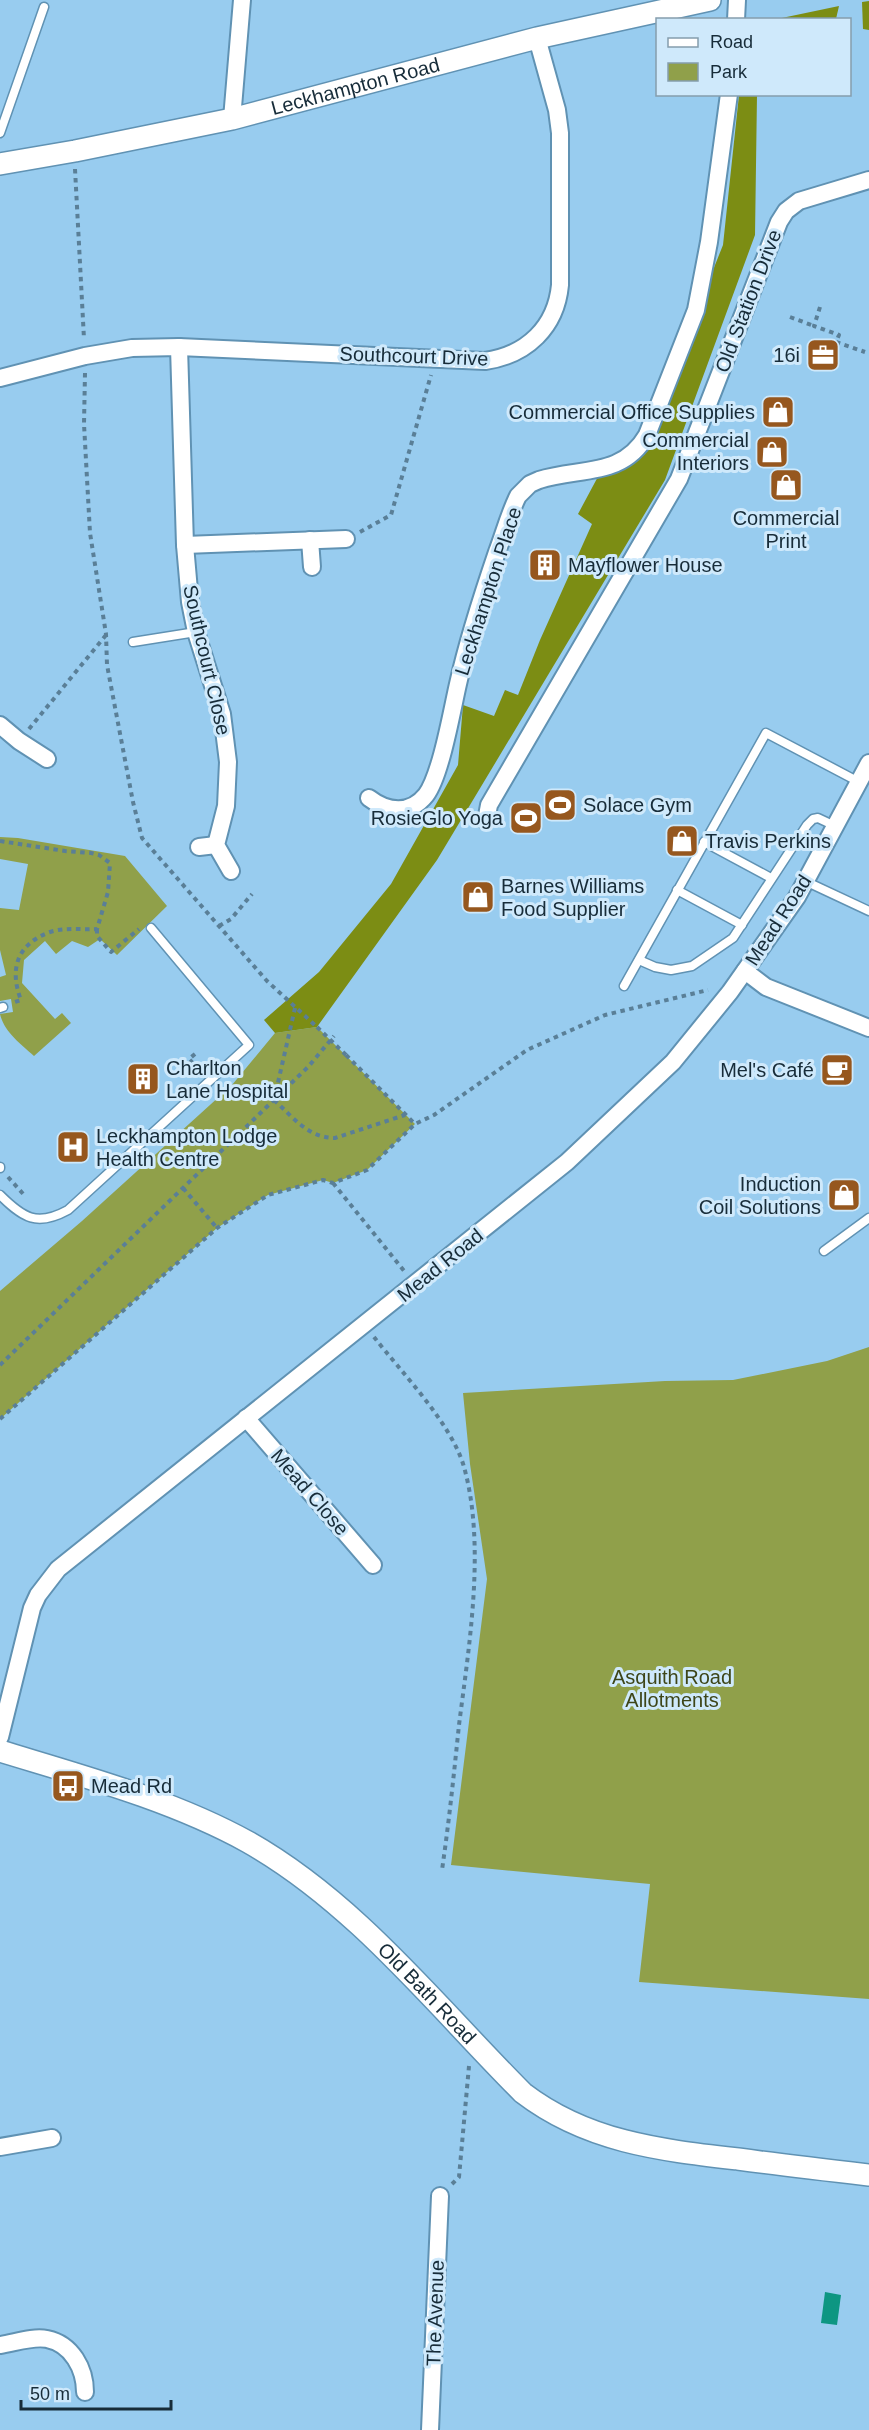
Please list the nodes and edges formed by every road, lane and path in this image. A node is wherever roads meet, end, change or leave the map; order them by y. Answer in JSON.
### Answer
{"nodes":[{"id":1,"x":242,"y":0,"type":"edge"},
{"id":2,"x":710,"y":0,"type":"edge"},
{"id":3,"x":737,"y":0,"type":"edge"},
{"id":4,"x":44,"y":7,"type":"dead end"},
{"id":5,"x":736,"y":18,"type":"edge"},
{"id":6,"x":537,"y":38,"type":"junction"},
{"id":7,"x":729,"y":96,"type":"edge"},
{"id":8,"x":232,"y":119,"type":"junction"},
{"id":9,"x":0,"y":133,"type":"edge"},
{"id":10,"x":75,"y":152,"type":"junction"},
{"id":11,"x":0,"y":164,"type":"edge"},
{"id":12,"x":869,"y":180,"type":"edge"},
{"id":13,"x":820,"y":306,"type":"dead end"},
{"id":14,"x":790,"y":317,"type":"dead end"},
{"id":15,"x":814,"y":326,"type":"junction"},
{"id":16,"x":179,"y":347,"type":"junction"},
{"id":17,"x":865,"y":352,"type":"dead end"},
{"id":18,"x":85,"y":356,"type":"junction"},
{"id":19,"x":435,"y":359,"type":"junction"},
{"id":20,"x":0,"y":378,"type":"edge"},
{"id":21,"x":346,"y":539,"type":"joint"},
{"id":22,"x":310,"y":540,"type":"junction"},
{"id":23,"x":185,"y":545,"type":"junction"},
{"id":24,"x":312,"y":567,"type":"dead end"},
{"id":25,"x":196,"y":632,"type":"junction"},
{"id":26,"x":106,"y":634,"type":"junction"},
{"id":27,"x":133,"y":642,"type":"dead end"},
{"id":28,"x":0,"y":725,"type":"edge"},
{"id":29,"x":19,"y":741,"type":"junction"},
{"id":30,"x":47,"y":759,"type":"dead end"},
{"id":31,"x":869,"y":763,"type":"edge"},
{"id":32,"x":859,"y":782,"type":"junction"},
{"id":33,"x":369,"y":798,"type":"dead end"},
{"id":34,"x":486,"y":821,"type":"dead end"},
{"id":35,"x":835,"y":826,"type":"junction"},
{"id":36,"x":0,"y":841,"type":"edge"},
{"id":37,"x":705,"y":842,"type":"junction"},
{"id":38,"x":216,"y":845,"type":"junction"},
{"id":39,"x":199,"y":847,"type":"dead end"},
{"id":40,"x":231,"y":871,"type":"dead end"},
{"id":41,"x":771,"y":878,"type":"junction"},
{"id":42,"x":805,"y":881,"type":"junction"},
{"id":43,"x":677,"y":890,"type":"junction"},
{"id":44,"x":252,"y":894,"type":"dead end"},
{"id":45,"x":869,"y":911,"type":"edge"},
{"id":46,"x":742,"y":925,"type":"junction"},
{"id":47,"x":219,"y":926,"type":"junction"},
{"id":48,"x":151,"y":928,"type":"dead end"},
{"id":49,"x":639,"y":960,"type":"junction"},
{"id":50,"x":746,"y":971,"type":"junction"},
{"id":51,"x":624,"y":986,"type":"dead end"},
{"id":52,"x":730,"y":992,"type":"junction"},
{"id":53,"x":2,"y":1007,"type":"edge"},
{"id":54,"x":296,"y":1007,"type":"junction"},
{"id":55,"x":869,"y":1028,"type":"edge"},
{"id":56,"x":334,"y":1036,"type":"dead end"},
{"id":57,"x":195,"y":1054,"type":"dead end"},
{"id":58,"x":202,"y":1077,"type":"dead end"},
{"id":59,"x":274,"y":1100,"type":"junction"},
{"id":60,"x":405,"y":1114,"type":"junction"},
{"id":61,"x":415,"y":1124,"type":"junction"},
{"id":62,"x":333,"y":1183,"type":"junction"},
{"id":63,"x":183,"y":1188,"type":"junction"},
{"id":64,"x":0,"y":1195,"type":"edge"},
{"id":65,"x":869,"y":1218,"type":"edge"},
{"id":66,"x":217,"y":1228,"type":"junction"},
{"id":67,"x":824,"y":1251,"type":"dead end"},
{"id":68,"x":414,"y":1285,"type":"junction"},
{"id":69,"x":364,"y":1325,"type":"junction"},
{"id":70,"x":0,"y":1365,"type":"edge"},
{"id":71,"x":246,"y":1418,"type":"junction"},
{"id":72,"x":0,"y":1419,"type":"edge"},
{"id":73,"x":373,"y":1565,"type":"dead end"},
{"id":74,"x":0,"y":1737,"type":"edge"},
{"id":75,"x":0,"y":1751,"type":"edge"},
{"id":76,"x":442,"y":1870,"type":"dead end"},
{"id":77,"x":471,"y":2041,"type":"junction"},
{"id":78,"x":51,"y":2138,"type":"dead end"},
{"id":79,"x":0,"y":2147,"type":"edge"},
{"id":80,"x":869,"y":2175,"type":"edge"},
{"id":81,"x":440,"y":2196,"type":"joint"},
{"id":82,"x":0,"y":2345,"type":"edge"},
{"id":83,"x":86,"y":2392,"type":"dead end"},
{"id":84,"x":430,"y":2430,"type":"edge"}],
"edges":[{"from":1,"to":8,"type":"street"},
{"from":2,"to":6,"type":"street","name":"Leckhampton Road"},
{"from":3,"to":5,"type":"street"},
{"from":4,"to":9,"type":"lane"},
{"from":6,"to":8,"type":"street","name":"Leckhampton Road"},
{"from":6,"to":19,"type":"street","name":"Southcourt Drive"},
{"from":7,"to":33,"type":"street","name":"Leckhampton Place"},
{"from":8,"to":10,"type":"street","name":"Leckhampton Road"},
{"from":10,"to":11,"type":"street","name":"Leckhampton Road"},
{"from":10,"to":18,"type":"path"},
{"from":12,"to":34,"type":"street","name":"Old Station Drive"},
{"from":13,"to":15,"type":"path"},
{"from":14,"to":15,"type":"path"},
{"from":15,"to":17,"type":"path"},
{"from":16,"to":18,"type":"street","name":"Southcourt Drive"},
{"from":16,"to":19,"type":"street","name":"Southcourt Drive"},
{"from":16,"to":23,"type":"street","name":"Southcourt Close"},
{"from":18,"to":20,"type":"street","name":"Southcourt Drive"},
{"from":18,"to":26,"type":"path"},
{"from":19,"to":21,"type":"path"},
{"from":21,"to":22,"type":"street"},
{"from":22,"to":23,"type":"street"},
{"from":22,"to":24,"type":"street"},
{"from":23,"to":25,"type":"street","name":"Southcourt Close"},
{"from":25,"to":27,"type":"lane"},
{"from":25,"to":38,"type":"street","name":"Southcourt Close"},
{"from":26,"to":29,"type":"path"},
{"from":26,"to":47,"type":"path"},
{"from":28,"to":29,"type":"street"},
{"from":29,"to":30,"type":"street"},
{"from":31,"to":32,"type":"street","name":"Mead Road"},
{"from":32,"to":35,"type":"street","name":"Mead Road"},
{"from":32,"to":37,"type":"lane"},
{"from":35,"to":41,"type":"lane"},
{"from":35,"to":42,"type":"street","name":"Mead Road"},
{"from":36,"to":53,"type":"path"},
{"from":37,"to":41,"type":"lane"},
{"from":37,"to":43,"type":"lane"},
{"from":38,"to":39,"type":"street"},
{"from":38,"to":40,"type":"street"},
{"from":41,"to":46,"type":"lane"},
{"from":42,"to":45,"type":"lane"},
{"from":42,"to":50,"type":"street","name":"Mead Road"},
{"from":43,"to":46,"type":"lane"},
{"from":43,"to":49,"type":"lane"},
{"from":44,"to":47,"type":"path"},
{"from":46,"to":49,"type":"lane"},
{"from":47,"to":54,"type":"path"},
{"from":48,"to":64,"type":"lane"},
{"from":49,"to":51,"type":"lane"},
{"from":50,"to":52,"type":"street","name":"Mead Road"},
{"from":50,"to":55,"type":"street"},
{"from":52,"to":61,"type":"path"},
{"from":52,"to":68,"type":"street","name":"Mead Road"},
{"from":54,"to":59,"type":"path"},
{"from":54,"to":60,"type":"path","bridge":true},
{"from":56,"to":59,"type":"path"},
{"from":57,"to":58,"type":"path"},
{"from":59,"to":60,"type":"path"},
{"from":59,"to":63,"type":"path"},
{"from":60,"to":61,"type":"path"},
{"from":61,"to":62,"type":"path"},
{"from":62,"to":66,"type":"path"},
{"from":62,"to":68,"type":"path"},
{"from":63,"to":66,"type":"path"},
{"from":63,"to":70,"type":"path"},
{"from":65,"to":67,"type":"lane"},
{"from":66,"to":72,"type":"path"},
{"from":68,"to":69,"type":"street","name":"Mead Road"},
{"from":69,"to":71,"type":"street","name":"Mead Road"},
{"from":69,"to":76,"type":"path"},
{"from":71,"to":73,"type":"street","name":"Mead Close"},
{"from":71,"to":74,"type":"street","name":"Mead Road"},
{"from":75,"to":77,"type":"street","name":"Old Bath Road"},
{"from":77,"to":80,"type":"street","name":"Old Bath Road"},
{"from":77,"to":81,"type":"path"},
{"from":78,"to":79,"type":"street"},
{"from":81,"to":84,"type":"street","name":"The Avenue"},
{"from":82,"to":83,"type":"street"}]}
